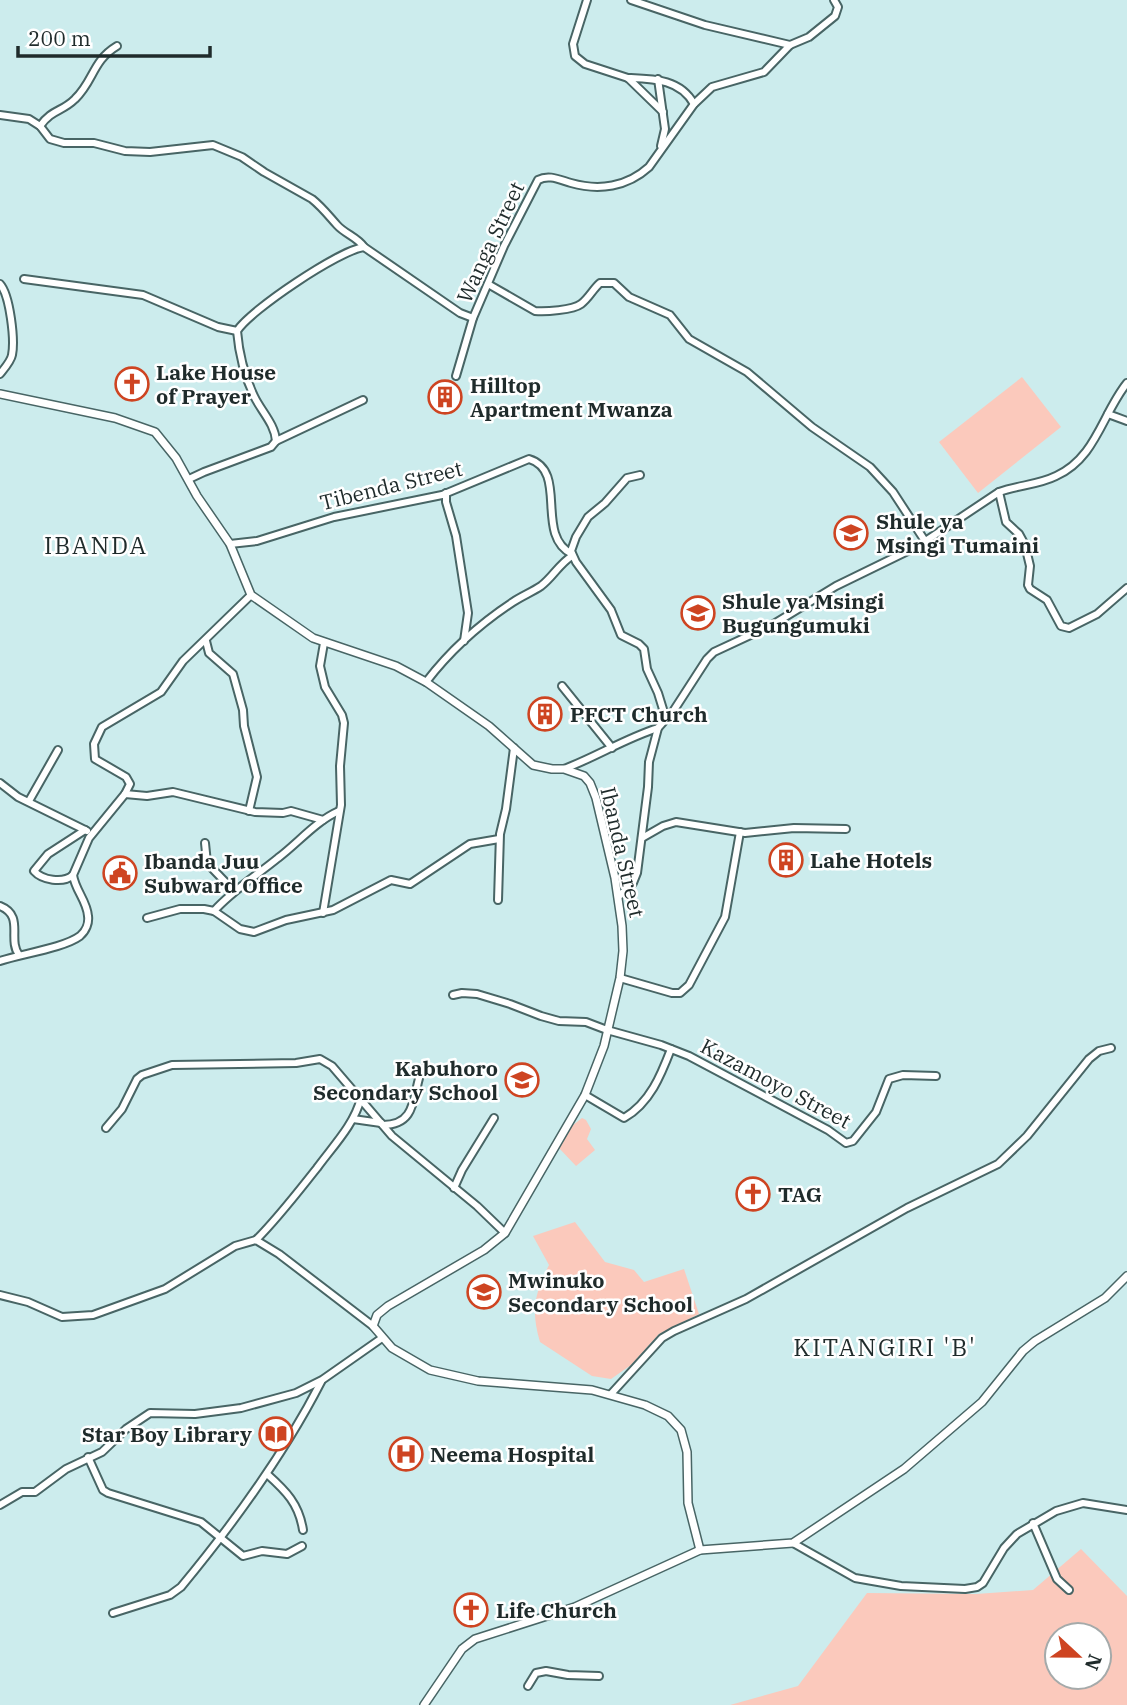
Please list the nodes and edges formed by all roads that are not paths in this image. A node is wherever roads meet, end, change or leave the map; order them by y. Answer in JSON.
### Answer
{"nodes":[{"id":1,"x":587,"y":0,"type":"edge"},
{"id":2,"x":631,"y":0,"type":"edge"},
{"id":3,"x":834,"y":0,"type":"edge"},
{"id":4,"x":790,"y":45,"type":"junction"},
{"id":5,"x":117,"y":46,"type":"dead end"},
{"id":6,"x":628,"y":78,"type":"junction"},
{"id":7,"x":658,"y":79,"type":"junction"},
{"id":8,"x":694,"y":104,"type":"junction"},
{"id":9,"x":663,"y":112,"type":"junction"},
{"id":10,"x":0,"y":115,"type":"edge"},
{"id":11,"x":40,"y":126,"type":"junction"},
{"id":12,"x":659,"y":151,"type":"junction"},
{"id":13,"x":365,"y":247,"type":"junction"},
{"id":14,"x":24,"y":279,"type":"dead end"},
{"id":15,"x":0,"y":284,"type":"edge"},
{"id":16,"x":488,"y":284,"type":"junction"},
{"id":17,"x":473,"y":318,"type":"junction"},
{"id":18,"x":237,"y":331,"type":"junction"},
{"id":19,"x":0,"y":374,"type":"edge"},
{"id":20,"x":456,"y":376,"type":"dead end"},
{"id":21,"x":1127,"y":383,"type":"edge"},
{"id":22,"x":0,"y":394,"type":"edge"},
{"id":23,"x":363,"y":400,"type":"dead end"},
{"id":24,"x":1108,"y":414,"type":"junction"},
{"id":25,"x":1127,"y":421,"type":"edge"},
{"id":26,"x":276,"y":441,"type":"junction"},
{"id":27,"x":640,"y":475,"type":"dead end"},
{"id":28,"x":189,"y":479,"type":"junction"},
{"id":29,"x":999,"y":492,"type":"junction"},
{"id":30,"x":446,"y":493,"type":"junction"},
{"id":31,"x":925,"y":541,"type":"junction"},
{"id":32,"x":230,"y":544,"type":"junction"},
{"id":33,"x":572,"y":555,"type":"junction"},
{"id":34,"x":1127,"y":588,"type":"edge"},
{"id":35,"x":251,"y":594,"type":"junction"},
{"id":36,"x":206,"y":641,"type":"junction"},
{"id":37,"x":464,"y":641,"type":"junction"},
{"id":38,"x":324,"y":643,"type":"junction"},
{"id":39,"x":426,"y":682,"type":"junction"},
{"id":40,"x":562,"y":686,"type":"dead end"},
{"id":41,"x":666,"y":719,"type":"junction"},
{"id":42,"x":658,"y":728,"type":"junction"},
{"id":43,"x":514,"y":748,"type":"junction"},
{"id":44,"x":612,"y":748,"type":"junction"},
{"id":45,"x":58,"y":750,"type":"dead end"},
{"id":46,"x":564,"y":769,"type":"junction"},
{"id":47,"x":0,"y":783,"type":"edge"},
{"id":48,"x":125,"y":794,"type":"junction"},
{"id":49,"x":29,"y":801,"type":"junction"},
{"id":50,"x":249,"y":811,"type":"junction"},
{"id":51,"x":339,"y":811,"type":"junction"},
{"id":52,"x":323,"y":820,"type":"junction"},
{"id":53,"x":846,"y":829,"type":"dead end"},
{"id":54,"x":89,"y":831,"type":"junction"},
{"id":55,"x":740,"y":832,"type":"junction"},
{"id":56,"x":642,"y":838,"type":"junction"},
{"id":57,"x":499,"y":839,"type":"junction"},
{"id":58,"x":205,"y":843,"type":"dead end"},
{"id":59,"x":73,"y":875,"type":"junction"},
{"id":60,"x":234,"y":891,"type":"junction"},
{"id":61,"x":618,"y":897,"type":"junction"},
{"id":62,"x":498,"y":900,"type":"dead end"},
{"id":63,"x":0,"y":906,"type":"edge"},
{"id":64,"x":214,"y":911,"type":"junction"},
{"id":65,"x":323,"y":913,"type":"junction"},
{"id":66,"x":147,"y":918,"type":"dead end"},
{"id":67,"x":19,"y":955,"type":"junction"},
{"id":68,"x":0,"y":961,"type":"edge"},
{"id":69,"x":620,"y":978,"type":"junction"},
{"id":70,"x":453,"y":995,"type":"dead end"},
{"id":71,"x":607,"y":1030,"type":"junction"},
{"id":72,"x":1111,"y":1048,"type":"dead end"},
{"id":73,"x":671,"y":1049,"type":"junction"},
{"id":74,"x":422,"y":1069,"type":"dead end"},
{"id":75,"x":936,"y":1076,"type":"dead end"},
{"id":76,"x":585,"y":1095,"type":"junction"},
{"id":77,"x":361,"y":1098,"type":"junction"},
{"id":78,"x":494,"y":1118,"type":"dead end"},
{"id":79,"x":353,"y":1119,"type":"junction"},
{"id":80,"x":382,"y":1124,"type":"junction"},
{"id":81,"x":106,"y":1128,"type":"dead end"},
{"id":82,"x":454,"y":1188,"type":"junction"},
{"id":83,"x":505,"y":1233,"type":"junction"},
{"id":84,"x":256,"y":1240,"type":"junction"},
{"id":85,"x":1127,"y":1276,"type":"edge"},
{"id":86,"x":0,"y":1295,"type":"edge"},
{"id":87,"x":373,"y":1326,"type":"junction"},
{"id":88,"x":382,"y":1338,"type":"junction"},
{"id":89,"x":322,"y":1380,"type":"junction"},
{"id":90,"x":611,"y":1394,"type":"junction"},
{"id":91,"x":88,"y":1457,"type":"junction"},
{"id":92,"x":267,"y":1474,"type":"junction"},
{"id":93,"x":0,"y":1505,"type":"edge"},
{"id":94,"x":1127,"y":1510,"type":"edge"},
{"id":95,"x":1033,"y":1523,"type":"junction"},
{"id":96,"x":303,"y":1530,"type":"dead end"},
{"id":97,"x":222,"y":1536,"type":"junction"},
{"id":98,"x":793,"y":1543,"type":"junction"},
{"id":99,"x":302,"y":1546,"type":"dead end"},
{"id":100,"x":700,"y":1550,"type":"junction"},
{"id":101,"x":1069,"y":1590,"type":"dead end"},
{"id":102,"x":113,"y":1613,"type":"dead end"},
{"id":103,"x":598,"y":1676,"type":"dead end"},
{"id":104,"x":528,"y":1686,"type":"dead end"},
{"id":105,"x":424,"y":1705,"type":"edge"}],
"edges":[{"from":1,"to":6,"type":"street"},
{"from":2,"to":4,"type":"street"},
{"from":3,"to":4,"type":"street","name":"Wanga Street"},
{"from":4,"to":8,"type":"street","name":"Wanga Street"},
{"from":5,"to":11,"type":"street"},
{"from":6,"to":7,"type":"street"},
{"from":6,"to":9,"type":"street"},
{"from":7,"to":8,"type":"street"},
{"from":7,"to":9,"type":"street"},
{"from":8,"to":12,"type":"street","name":"Wanga Street"},
{"from":9,"to":12,"type":"street"},
{"from":10,"to":11,"type":"street","name":"Wanga Street"},
{"from":11,"to":13,"type":"street","name":"Wanga Street"},
{"from":12,"to":16,"type":"street","name":"Wanga Street"},
{"from":13,"to":17,"type":"street","name":"Wanga Street"},
{"from":13,"to":18,"type":"street"},
{"from":14,"to":18,"type":"street"},
{"from":15,"to":19,"type":"street"},
{"from":16,"to":17,"type":"street","name":"Wanga Street"},
{"from":16,"to":31,"type":"street"},
{"from":17,"to":20,"type":"street"},
{"from":18,"to":26,"type":"street"},
{"from":21,"to":24,"type":"street"},
{"from":22,"to":28,"type":"street"},
{"from":23,"to":26,"type":"street"},
{"from":24,"to":25,"type":"street"},
{"from":24,"to":29,"type":"street"},
{"from":26,"to":28,"type":"street"},
{"from":27,"to":33,"type":"street"},
{"from":28,"to":32,"type":"street"},
{"from":29,"to":31,"type":"street"},
{"from":29,"to":34,"type":"street"},
{"from":30,"to":32,"type":"street","name":"Tibenda Street"},
{"from":30,"to":33,"type":"street","name":"Tibenda Street"},
{"from":30,"to":37,"type":"street"},
{"from":31,"to":41,"type":"street"},
{"from":32,"to":35,"type":"street"},
{"from":33,"to":37,"type":"street"},
{"from":33,"to":41,"type":"street"},
{"from":35,"to":36,"type":"street"},
{"from":35,"to":38,"type":"street","name":"Ibanda Street"},
{"from":36,"to":48,"type":"street"},
{"from":36,"to":50,"type":"street"},
{"from":37,"to":39,"type":"street"},
{"from":38,"to":39,"type":"street","name":"Ibanda Street"},
{"from":38,"to":51,"type":"street"},
{"from":39,"to":43,"type":"street","name":"Ibanda Street"},
{"from":40,"to":44,"type":"street"},
{"from":41,"to":42,"type":"street"},
{"from":42,"to":44,"type":"street"},
{"from":42,"to":56,"type":"street"},
{"from":43,"to":46,"type":"street","name":"Ibanda Street"},
{"from":43,"to":57,"type":"street"},
{"from":44,"to":46,"type":"street"},
{"from":45,"to":49,"type":"street"},
{"from":46,"to":61,"type":"street","name":"Ibanda Street"},
{"from":47,"to":49,"type":"street"},
{"from":48,"to":50,"type":"street"},
{"from":48,"to":54,"type":"street"},
{"from":49,"to":54,"type":"street"},
{"from":50,"to":52,"type":"street"},
{"from":51,"to":52,"type":"street"},
{"from":51,"to":65,"type":"street"},
{"from":52,"to":60,"type":"street"},
{"from":53,"to":55,"type":"street"},
{"from":54,"to":59,"type":"street"},
{"from":54,"to":59,"type":"street"},
{"from":55,"to":56,"type":"street"},
{"from":55,"to":69,"type":"street"},
{"from":56,"to":61,"type":"street"},
{"from":57,"to":62,"type":"street"},
{"from":57,"to":65,"type":"street"},
{"from":58,"to":60,"type":"street"},
{"from":59,"to":67,"type":"street"},
{"from":60,"to":64,"type":"street"},
{"from":61,"to":69,"type":"street","name":"Ibanda Street"},
{"from":63,"to":67,"type":"street"},
{"from":64,"to":65,"type":"street"},
{"from":64,"to":66,"type":"street"},
{"from":67,"to":68,"type":"street"},
{"from":69,"to":71,"type":"street","name":"Ibanda Street"},
{"from":70,"to":71,"type":"street","name":"Kazamoyo Street"},
{"from":71,"to":73,"type":"street","name":"Kazamoyo Street"},
{"from":71,"to":76,"type":"street","name":"Ibanda Street"},
{"from":72,"to":90,"type":"street"},
{"from":73,"to":75,"type":"street","name":"Kazamoyo Street"},
{"from":73,"to":76,"type":"street"},
{"from":74,"to":80,"type":"street"},
{"from":76,"to":83,"type":"street","name":"Ibanda Street"},
{"from":77,"to":79,"type":"street"},
{"from":77,"to":80,"type":"street"},
{"from":77,"to":81,"type":"street"},
{"from":78,"to":82,"type":"street"},
{"from":79,"to":80,"type":"street"},
{"from":79,"to":84,"type":"street"},
{"from":80,"to":82,"type":"street"},
{"from":82,"to":83,"type":"street"},
{"from":83,"to":87,"type":"street","name":"Ibanda Street"},
{"from":84,"to":86,"type":"street"},
{"from":84,"to":87,"type":"street"},
{"from":85,"to":98,"type":"street"},
{"from":87,"to":88,"type":"street"},
{"from":88,"to":89,"type":"street"},
{"from":88,"to":90,"type":"street"},
{"from":89,"to":91,"type":"street"},
{"from":89,"to":92,"type":"street"},
{"from":90,"to":100,"type":"street"},
{"from":91,"to":93,"type":"street"},
{"from":91,"to":97,"type":"street"},
{"from":92,"to":96,"type":"street"},
{"from":92,"to":97,"type":"street"},
{"from":94,"to":95,"type":"street"},
{"from":95,"to":98,"type":"street"},
{"from":95,"to":101,"type":"street"},
{"from":97,"to":99,"type":"street"},
{"from":97,"to":102,"type":"street"},
{"from":98,"to":100,"type":"street"},
{"from":100,"to":105,"type":"street"},
{"from":103,"to":104,"type":"street"}]}
